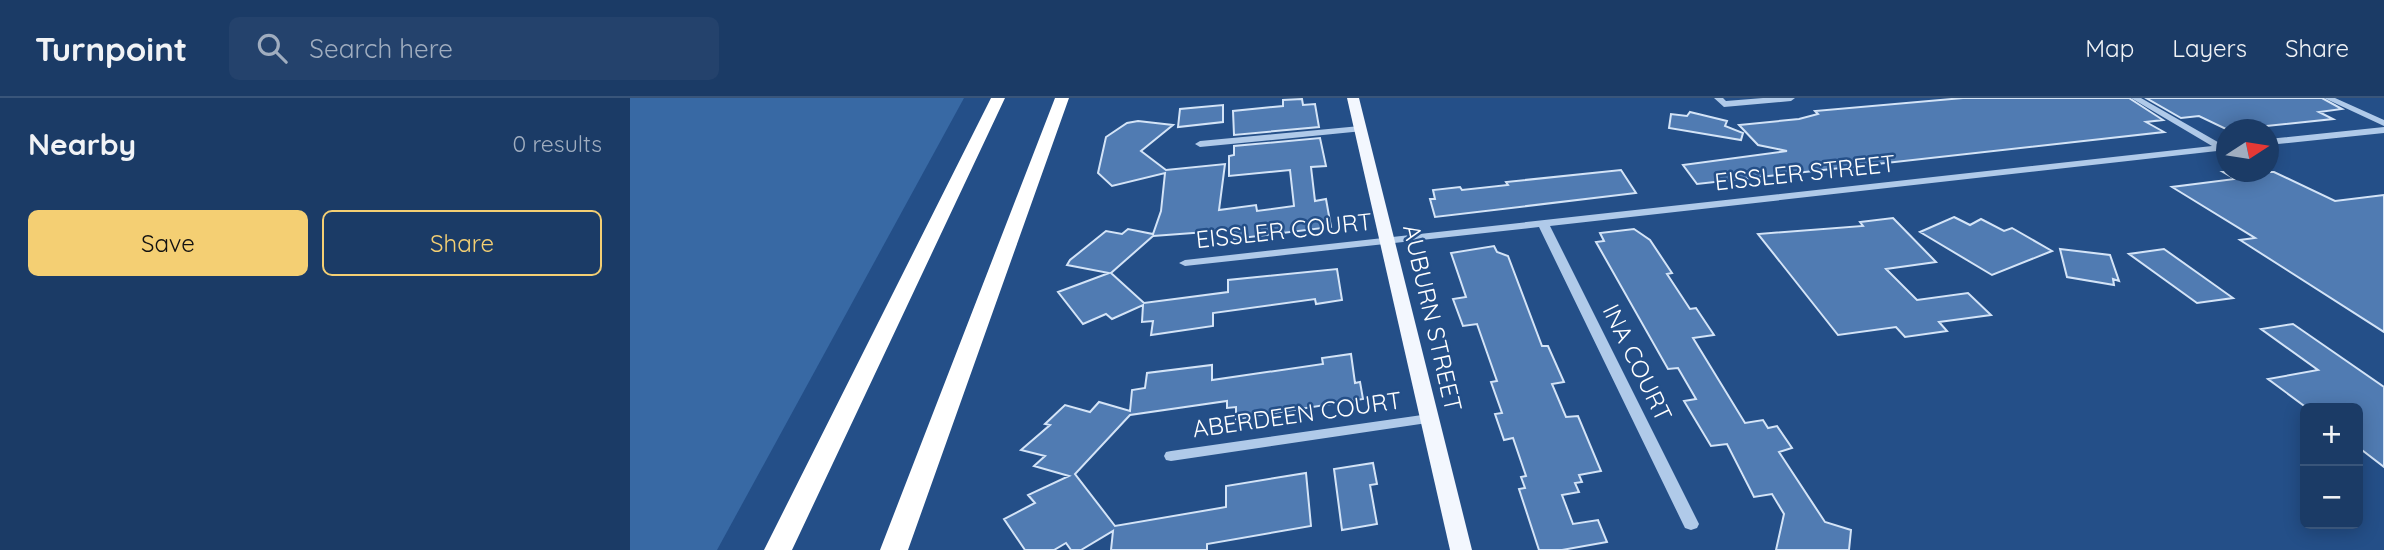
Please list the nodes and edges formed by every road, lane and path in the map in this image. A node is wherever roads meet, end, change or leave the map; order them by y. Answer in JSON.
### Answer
{"nodes":[{"id":1,"x":998,"y":98,"type":"edge"},
{"id":2,"x":1062,"y":98,"type":"edge"},
{"id":3,"x":1353,"y":98,"type":"edge"},
{"id":4,"x":1718,"y":98,"type":"edge"},
{"id":5,"x":1791,"y":98,"type":"edge"},
{"id":6,"x":2134,"y":98,"type":"edge"},
{"id":7,"x":2328,"y":98,"type":"edge"},
{"id":8,"x":2384,"y":123,"type":"edge"},
{"id":9,"x":1360,"y":129,"type":"junction"},
{"id":10,"x":2384,"y":130,"type":"edge"},
{"id":11,"x":2279,"y":141,"type":"edge"},
{"id":12,"x":2216,"y":142,"type":"edge"},
{"id":13,"x":1200,"y":144,"type":"dead end"},
{"id":14,"x":2216,"y":148,"type":"edge"},
{"id":15,"x":1543,"y":223,"type":"junction"},
{"id":16,"x":1387,"y":240,"type":"junction"},
{"id":17,"x":1185,"y":262,"type":"dead end"},
{"id":18,"x":1429,"y":419,"type":"junction"},
{"id":19,"x":1171,"y":456,"type":"dead end"},
{"id":20,"x":1691,"y":524,"type":"dead end"},
{"id":21,"x":778,"y":550,"type":"edge"},
{"id":22,"x":896,"y":550,"type":"edge"},
{"id":23,"x":1461,"y":550,"type":"edge"}],
"edges":[{"from":1,"to":21,"type":"highway"},
{"from":2,"to":22,"type":"highway"},
{"from":3,"to":9,"type":"main road","name":"AUBURN STREET"},
{"from":4,"to":5,"type":"street"},
{"from":6,"to":12,"type":"street"},
{"from":7,"to":8,"type":"street"},
{"from":9,"to":13,"type":"street"},
{"from":9,"to":16,"type":"main road","name":"AUBURN STREET"},
{"from":10,"to":11,"type":"street"},
{"from":14,"to":15,"type":"street","name":"EISSLER STREET"},
{"from":15,"to":16,"type":"street","name":"EISSLER STREET"},
{"from":15,"to":20,"type":"street","name":"INA COURT"},
{"from":16,"to":17,"type":"street","name":"EISSLER COURT"},
{"from":16,"to":18,"type":"main road","name":"AUBURN STREET"},
{"from":18,"to":19,"type":"street","name":"ABERDEEN COURT"},
{"from":18,"to":23,"type":"main road","name":"AUBURN STREET"}]}
